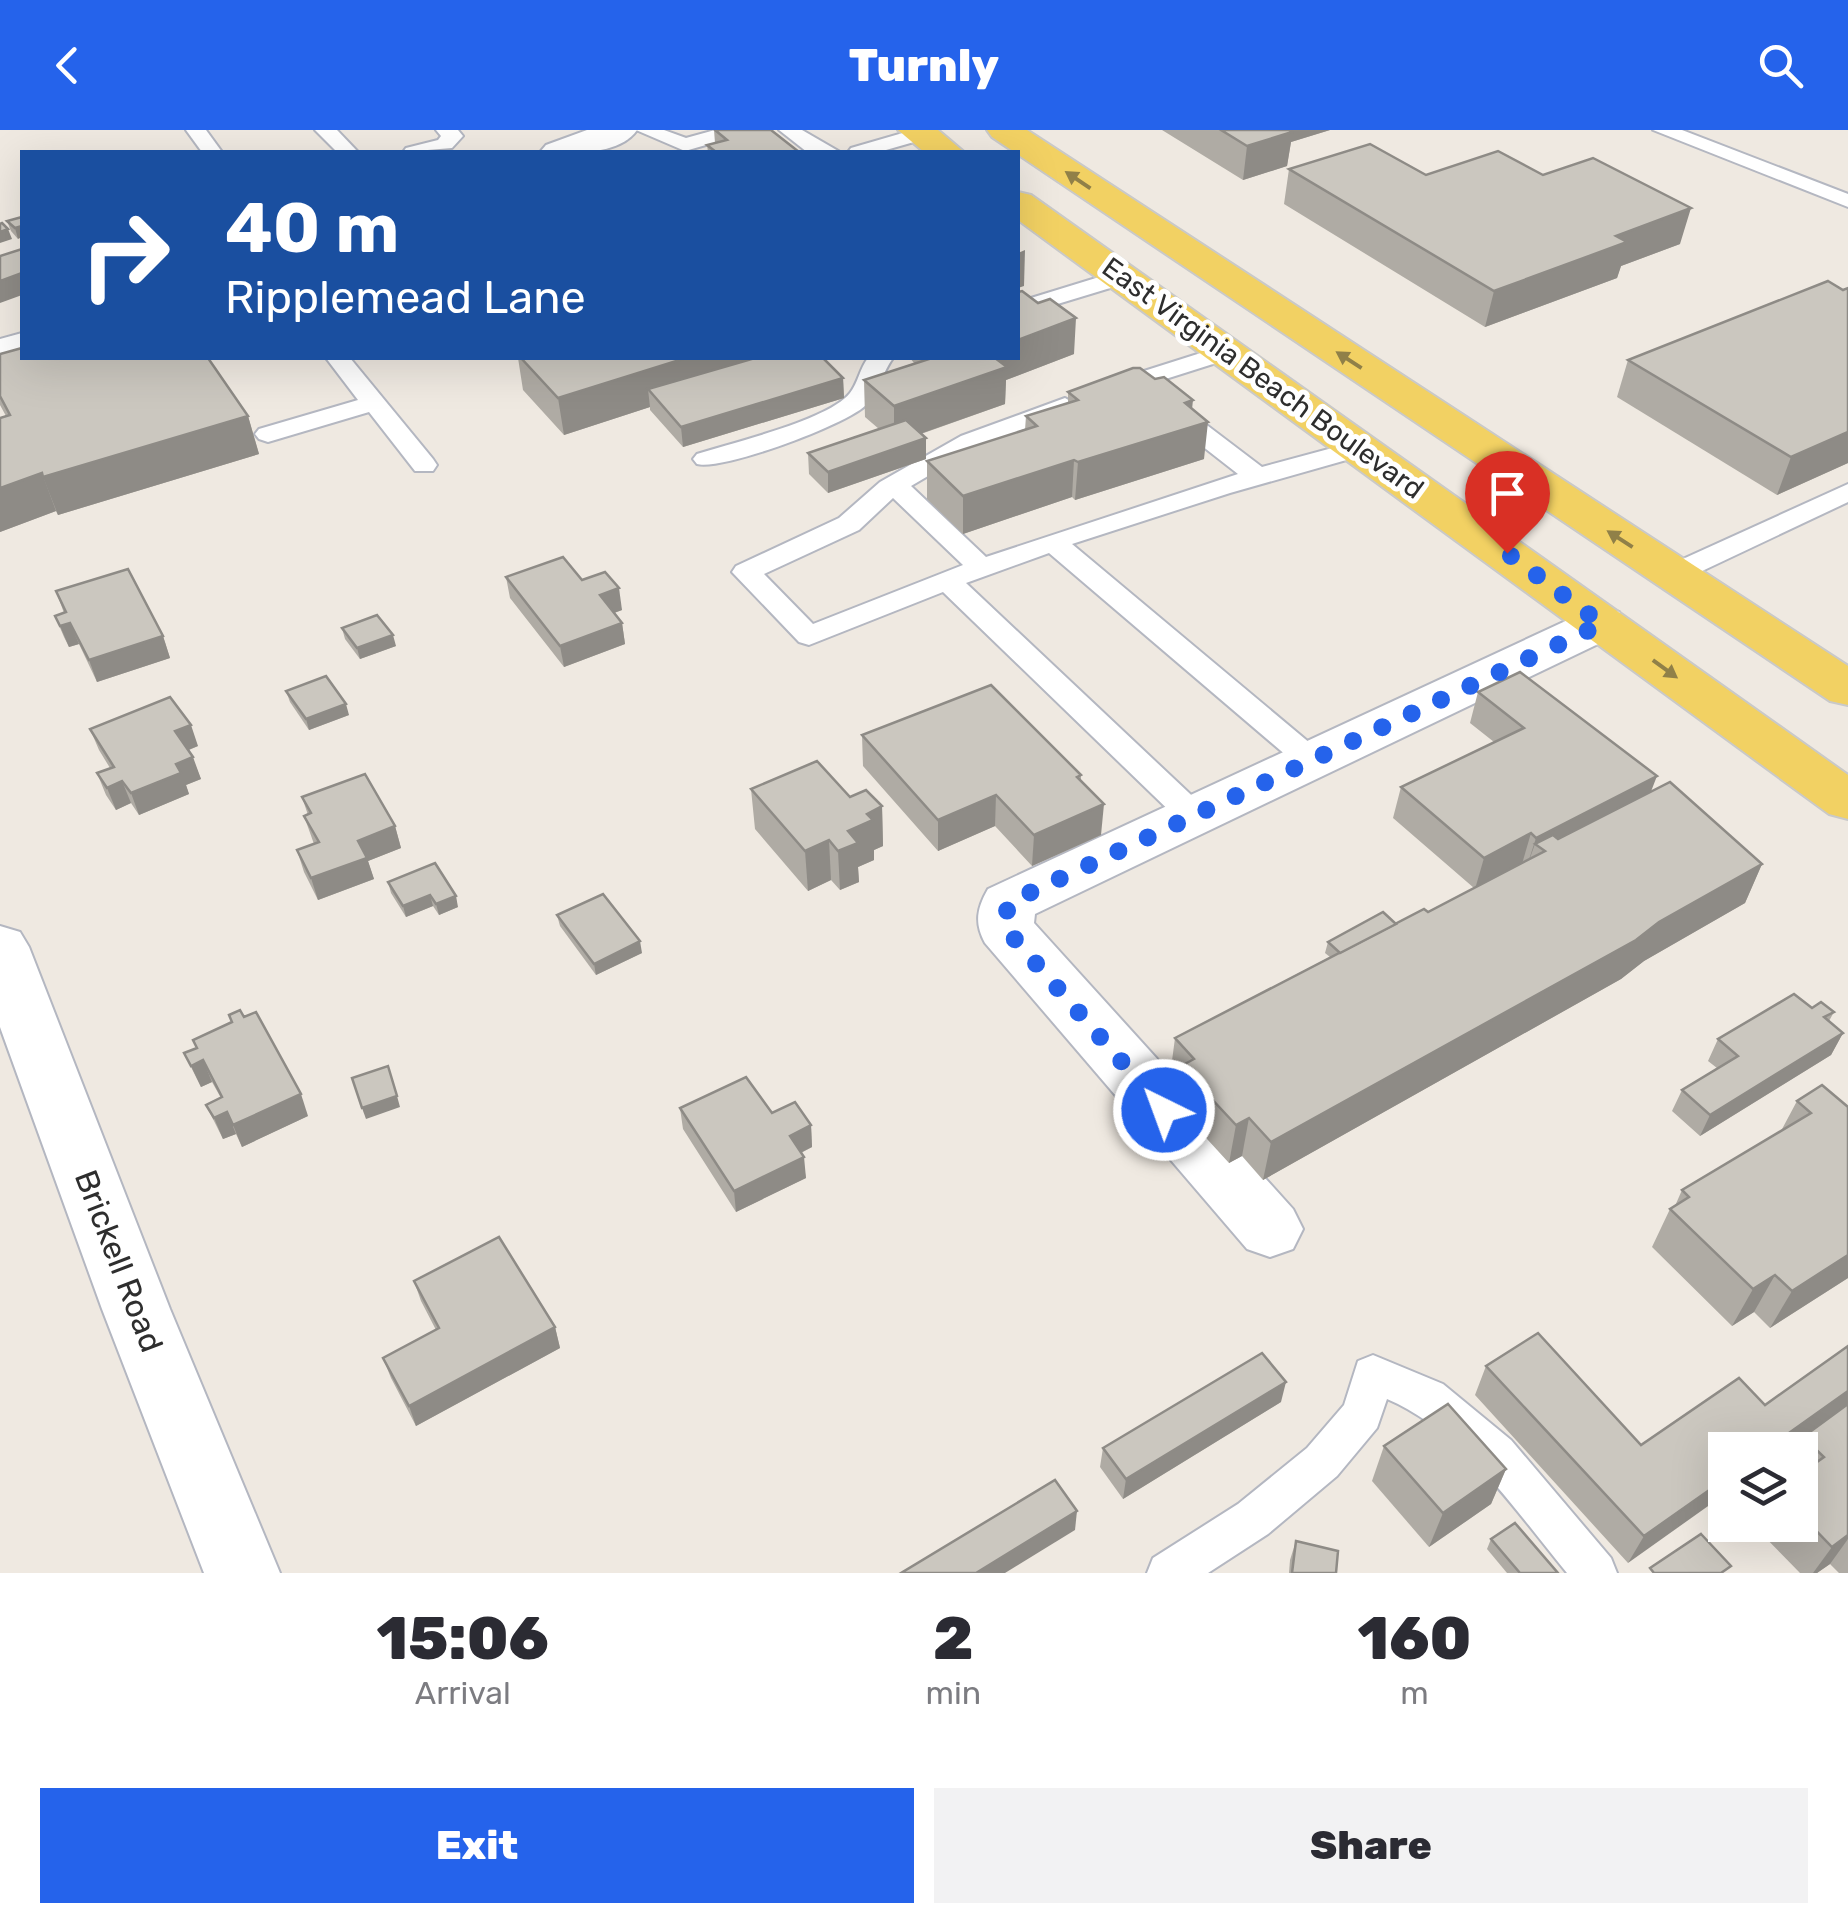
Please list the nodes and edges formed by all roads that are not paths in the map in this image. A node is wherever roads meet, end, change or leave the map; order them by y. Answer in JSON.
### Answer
{"nodes":[{"id":1,"x":325,"y":130,"type":"edge"},
{"id":2,"x":446,"y":130,"type":"edge"},
{"id":3,"x":646,"y":130,"type":"edge"},
{"id":4,"x":737,"y":130,"type":"edge"},
{"id":5,"x":790,"y":130,"type":"edge"},
{"id":6,"x":1004,"y":130,"type":"edge"},
{"id":7,"x":1663,"y":130,"type":"edge"},
{"id":8,"x":927,"y":139,"type":"edge"},
{"id":9,"x":346,"y":150,"type":"edge"},
{"id":10,"x":421,"y":150,"type":"edge"},
{"id":11,"x":817,"y":150,"type":"edge"},
{"id":12,"x":869,"y":150,"type":"edge"},
{"id":13,"x":1848,"y":177,"type":"edge"},
{"id":14,"x":1824,"y":192,"type":"junction"},
{"id":15,"x":1848,"y":201,"type":"edge"},
{"id":16,"x":1023,"y":212,"type":"edge"},
{"id":17,"x":1122,"y":277,"type":"junction"},
{"id":18,"x":1020,"y":308,"type":"edge"},
{"id":19,"x":1226,"y":352,"type":"junction"},
{"id":20,"x":340,"y":360,"type":"edge"},
{"id":21,"x":877,"y":360,"type":"edge"},
{"id":22,"x":1134,"y":382,"type":"junction"},
{"id":23,"x":374,"y":402,"type":"junction"},
{"id":24,"x":268,"y":434,"type":"dead end"},
{"id":25,"x":1362,"y":448,"type":"junction"},
{"id":26,"x":706,"y":460,"type":"dead end"},
{"id":27,"x":424,"y":465,"type":"dead end"},
{"id":28,"x":1257,"y":476,"type":"junction"},
{"id":29,"x":894,"y":485,"type":"junction"},
{"id":30,"x":1848,"y":492,"type":"edge"},
{"id":31,"x":1053,"y":542,"type":"junction"},
{"id":32,"x":981,"y":567,"type":"junction"},
{"id":33,"x":1673,"y":574,"type":"junction"},
{"id":34,"x":946,"y":580,"type":"junction"},
{"id":35,"x":1602,"y":624,"type":"junction"},
{"id":36,"x":1848,"y":689,"type":"edge"},
{"id":37,"x":1312,"y":762,"type":"junction"},
{"id":38,"x":1848,"y":801,"type":"edge"},
{"id":39,"x":1194,"y":816,"type":"junction"},
{"id":40,"x":0,"y":947,"type":"edge"},
{"id":41,"x":1270,"y":1230,"type":"dead end"},
{"id":42,"x":242,"y":1573,"type":"edge"},
{"id":43,"x":1170,"y":1573,"type":"edge"},
{"id":44,"x":1595,"y":1573,"type":"edge"}],
"edges":[{"from":1,"to":9,"type":"lane"},
{"from":2,"to":10,"type":"lane"},
{"from":3,"to":4,"type":"lane"},
{"from":5,"to":11,"type":"lane"},
{"from":33,"to":6,"type":"main road","name":"East Virginia Beach Boulevard","one_way":true},
{"from":7,"to":14,"type":"lane"},
{"from":8,"to":12,"type":"lane"},
{"from":13,"to":14,"type":"lane"},
{"from":14,"to":15,"type":"lane"},
{"from":16,"to":17,"type":"main road","name":"East Virginia Beach Boulevard"},
{"from":17,"to":18,"type":"lane"},
{"from":17,"to":19,"type":"main road","name":"East Virginia Beach Boulevard"},
{"from":19,"to":22,"type":"lane"},
{"from":19,"to":25,"type":"main road","name":"East Virginia Beach Boulevard"},
{"from":20,"to":23,"type":"lane"},
{"from":21,"to":26,"type":"lane"},
{"from":22,"to":28,"type":"lane"},
{"from":22,"to":29,"type":"lane"},
{"from":23,"to":24,"type":"lane"},
{"from":23,"to":27,"type":"lane"},
{"from":25,"to":28,"type":"lane"},
{"from":25,"to":35,"type":"main road","name":"East Virginia Beach Boulevard"},
{"from":28,"to":31,"type":"lane"},
{"from":29,"to":32,"type":"lane"},
{"from":29,"to":34,"type":"lane"},
{"from":30,"to":33,"type":"lane"},
{"from":31,"to":32,"type":"lane"},
{"from":31,"to":37,"type":"lane"},
{"from":32,"to":34,"type":"lane"},
{"from":33,"to":36,"type":"main road","name":"East Virginia Beach Boulevard"},
{"from":34,"to":39,"type":"lane"},
{"from":35,"to":37,"type":"street"},
{"from":35,"to":38,"type":"main road","name":"East Virginia Beach Boulevard","one_way":true},
{"from":37,"to":39,"type":"street"},
{"from":39,"to":41,"type":"street"},
{"from":40,"to":42,"type":"street","name":"Brickell Road"},
{"from":43,"to":44,"type":"lane"}]}
